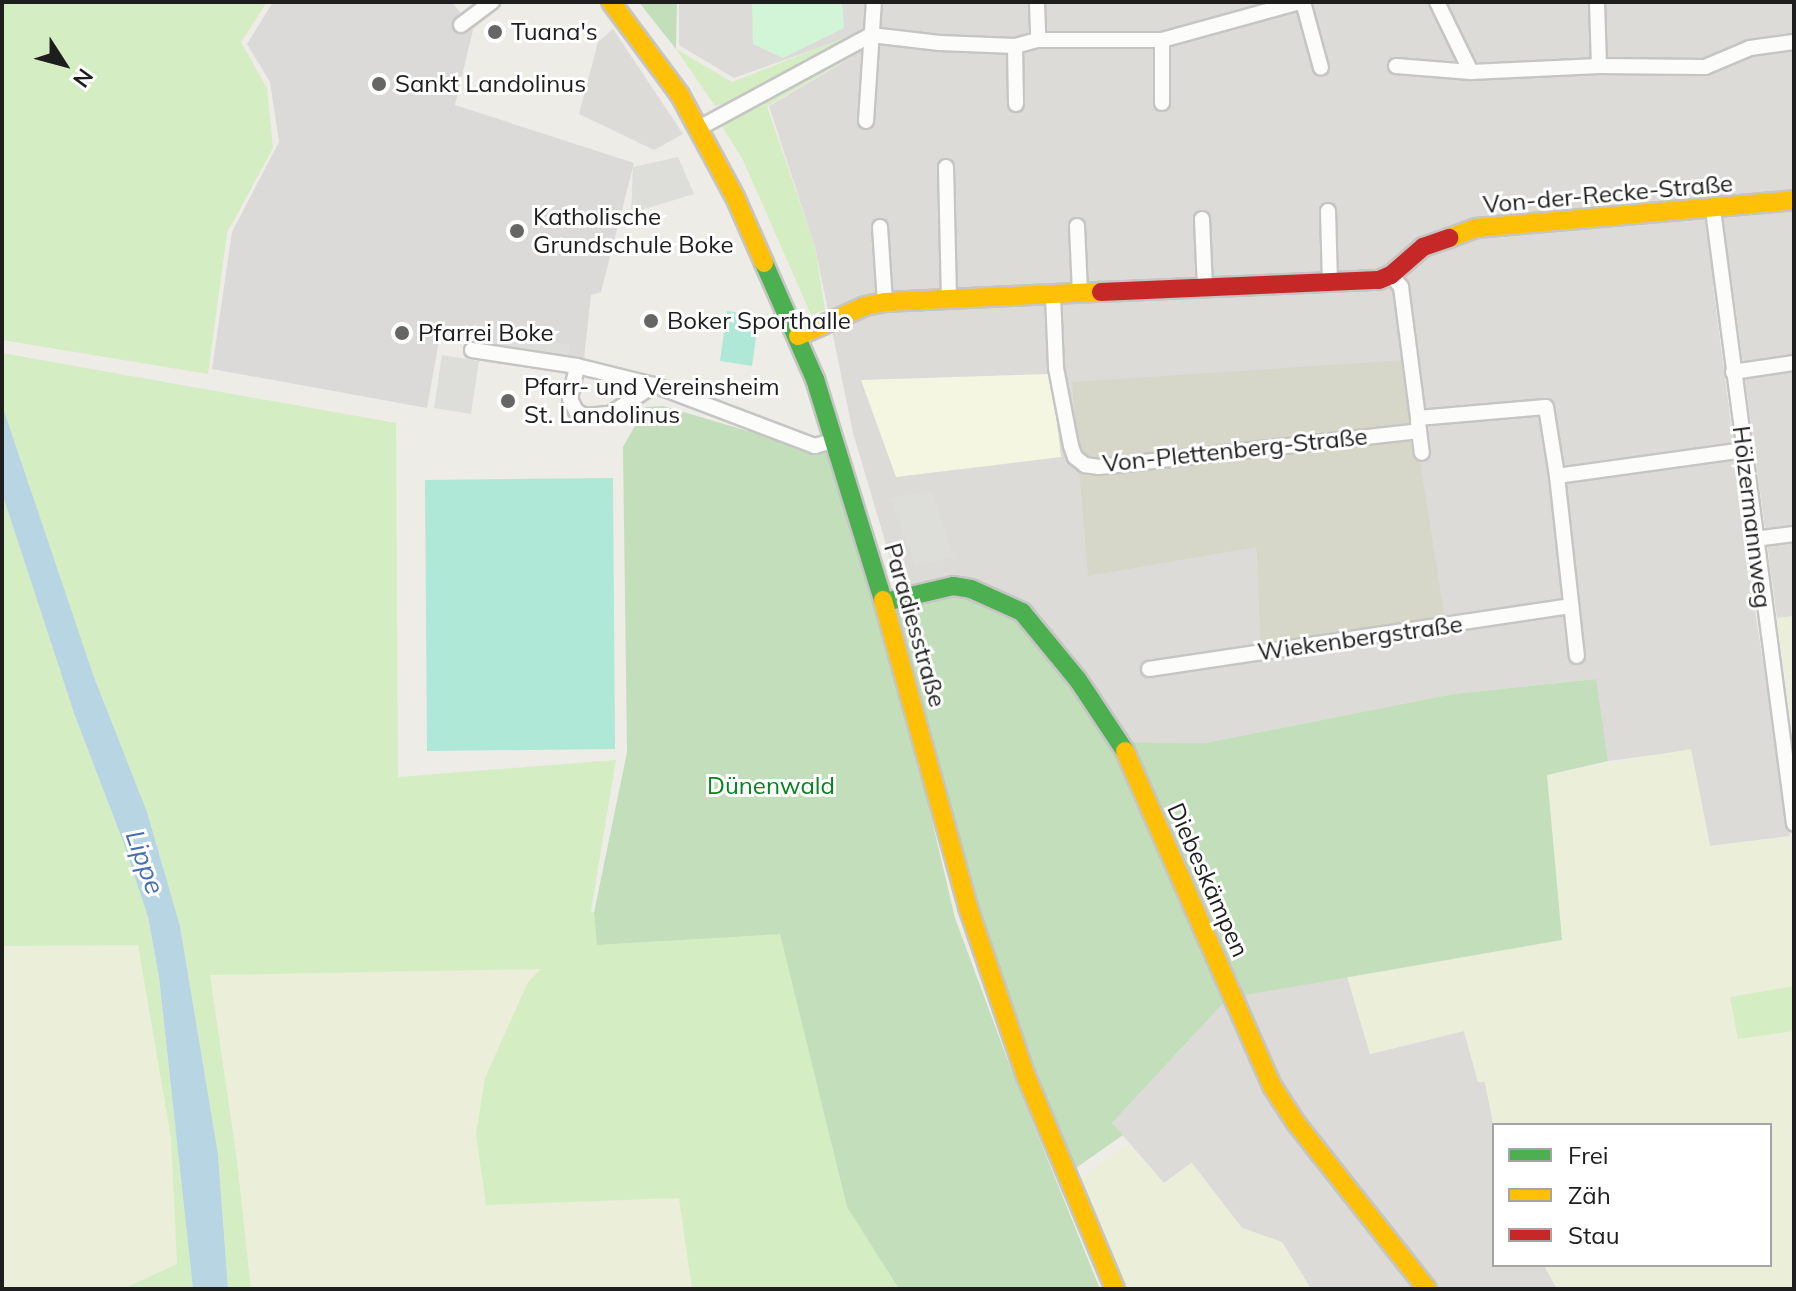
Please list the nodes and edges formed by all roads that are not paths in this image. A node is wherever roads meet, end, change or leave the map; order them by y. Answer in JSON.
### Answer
{"nodes":[{"id":1,"x":492,"y":2,"type":"edge"},
{"id":2,"x":611,"y":2,"type":"edge"},
{"id":3,"x":874,"y":2,"type":"edge"},
{"id":4,"x":1037,"y":2,"type":"edge"},
{"id":5,"x":1302,"y":2,"type":"edge"},
{"id":6,"x":1437,"y":2,"type":"edge"},
{"id":7,"x":1597,"y":2,"type":"edge"},
{"id":8,"x":461,"y":25,"type":"dead end"},
{"id":9,"x":871,"y":35,"type":"junction"},
{"id":10,"x":1038,"y":40,"type":"junction"},
{"id":11,"x":1162,"y":40,"type":"junction"},
{"id":12,"x":1794,"y":42,"type":"edge"},
{"id":13,"x":1015,"y":46,"type":"junction"},
{"id":14,"x":1396,"y":66,"type":"dead end"},
{"id":15,"x":1599,"y":66,"type":"junction"},
{"id":16,"x":1321,"y":68,"type":"dead end"},
{"id":17,"x":1471,"y":72,"type":"junction"},
{"id":18,"x":1162,"y":103,"type":"dead end"},
{"id":19,"x":1016,"y":104,"type":"dead end"},
{"id":20,"x":866,"y":121,"type":"dead end"},
{"id":21,"x":699,"y":128,"type":"junction"},
{"id":22,"x":946,"y":167,"type":"dead end"},
{"id":23,"x":1794,"y":200,"type":"edge"},
{"id":24,"x":1713,"y":210,"type":"junction"},
{"id":25,"x":1328,"y":211,"type":"dead end"},
{"id":26,"x":1202,"y":219,"type":"dead end"},
{"id":27,"x":1077,"y":226,"type":"dead end"},
{"id":28,"x":880,"y":227,"type":"dead end"},
{"id":29,"x":1391,"y":275,"type":"junction"},
{"id":30,"x":1330,"y":282,"type":"junction"},
{"id":31,"x":1205,"y":288,"type":"junction"},
{"id":32,"x":1080,"y":293,"type":"junction"},
{"id":33,"x":1053,"y":295,"type":"junction"},
{"id":34,"x":949,"y":299,"type":"junction"},
{"id":35,"x":885,"y":302,"type":"junction"},
{"id":36,"x":798,"y":336,"type":"junction"},
{"id":37,"x":472,"y":350,"type":"dead end"},
{"id":38,"x":1794,"y":363,"type":"edge"},
{"id":39,"x":577,"y":366,"type":"junction"},
{"id":40,"x":1733,"y":372,"type":"junction"},
{"id":41,"x":654,"y":385,"type":"junction"},
{"id":42,"x":1418,"y":424,"type":"junction"},
{"id":43,"x":835,"y":440,"type":"junction"},
{"id":44,"x":1744,"y":450,"type":"junction"},
{"id":45,"x":1422,"y":453,"type":"dead end"},
{"id":46,"x":1557,"y":476,"type":"junction"},
{"id":47,"x":1794,"y":534,"type":"edge"},
{"id":48,"x":1754,"y":539,"type":"junction"},
{"id":49,"x":885,"y":602,"type":"junction"},
{"id":50,"x":1571,"y":606,"type":"junction"},
{"id":51,"x":1577,"y":656,"type":"dead end"},
{"id":52,"x":1149,"y":669,"type":"dead end"},
{"id":53,"x":1794,"y":824,"type":"edge"},
{"id":54,"x":1115,"y":1289,"type":"edge"},
{"id":55,"x":1427,"y":1289,"type":"edge"}],
"edges":[{"from":1,"to":8,"type":"street"},
{"from":2,"to":21,"type":"street","name":"Paradiesstraße"},
{"from":3,"to":9,"type":"street"},
{"from":4,"to":10,"type":"street"},
{"from":5,"to":11,"type":"street"},
{"from":5,"to":16,"type":"street"},
{"from":6,"to":17,"type":"street"},
{"from":7,"to":15,"type":"street"},
{"from":9,"to":13,"type":"street"},
{"from":9,"to":20,"type":"street"},
{"from":9,"to":21,"type":"street"},
{"from":10,"to":11,"type":"street"},
{"from":10,"to":13,"type":"street"},
{"from":11,"to":18,"type":"street"},
{"from":12,"to":15,"type":"street"},
{"from":13,"to":19,"type":"street"},
{"from":14,"to":17,"type":"street"},
{"from":15,"to":17,"type":"street"},
{"from":21,"to":36,"type":"street","name":"Paradiesstraße"},
{"from":22,"to":34,"type":"street"},
{"from":23,"to":24,"type":"street","name":"Von-der-Recke-Straße"},
{"from":24,"to":29,"type":"street","name":"Von-der-Recke-Straße"},
{"from":24,"to":40,"type":"street","name":"Hölzermannweg"},
{"from":25,"to":30,"type":"street"},
{"from":26,"to":31,"type":"street"},
{"from":27,"to":32,"type":"street"},
{"from":28,"to":35,"type":"street"},
{"from":29,"to":30,"type":"street"},
{"from":29,"to":42,"type":"street"},
{"from":30,"to":31,"type":"street"},
{"from":31,"to":32,"type":"street"},
{"from":32,"to":33,"type":"street"},
{"from":33,"to":34,"type":"street"},
{"from":33,"to":42,"type":"street","name":"Von-Plettenberg-Straße"},
{"from":34,"to":35,"type":"street"},
{"from":35,"to":36,"type":"street"},
{"from":36,"to":43,"type":"street","name":"Paradiesstraße"},
{"from":37,"to":39,"type":"street"},
{"from":38,"to":40,"type":"street"},
{"from":39,"to":41,"type":"street"},
{"from":39,"to":41,"type":"street"},
{"from":40,"to":44,"type":"street","name":"Hölzermannweg"},
{"from":41,"to":43,"type":"street"},
{"from":42,"to":45,"type":"street"},
{"from":42,"to":46,"type":"street"},
{"from":43,"to":49,"type":"street","name":"Paradiesstraße"},
{"from":44,"to":46,"type":"street"},
{"from":44,"to":48,"type":"street","name":"Hölzermannweg"},
{"from":46,"to":50,"type":"street"},
{"from":47,"to":48,"type":"street"},
{"from":48,"to":53,"type":"street","name":"Hölzermannweg"},
{"from":49,"to":54,"type":"street","name":"Paradiesstraße"},
{"from":49,"to":55,"type":"street","name":"Diebeskämpen"},
{"from":50,"to":51,"type":"street"},
{"from":50,"to":52,"type":"street","name":"Wiekenbergstraße"}]}
